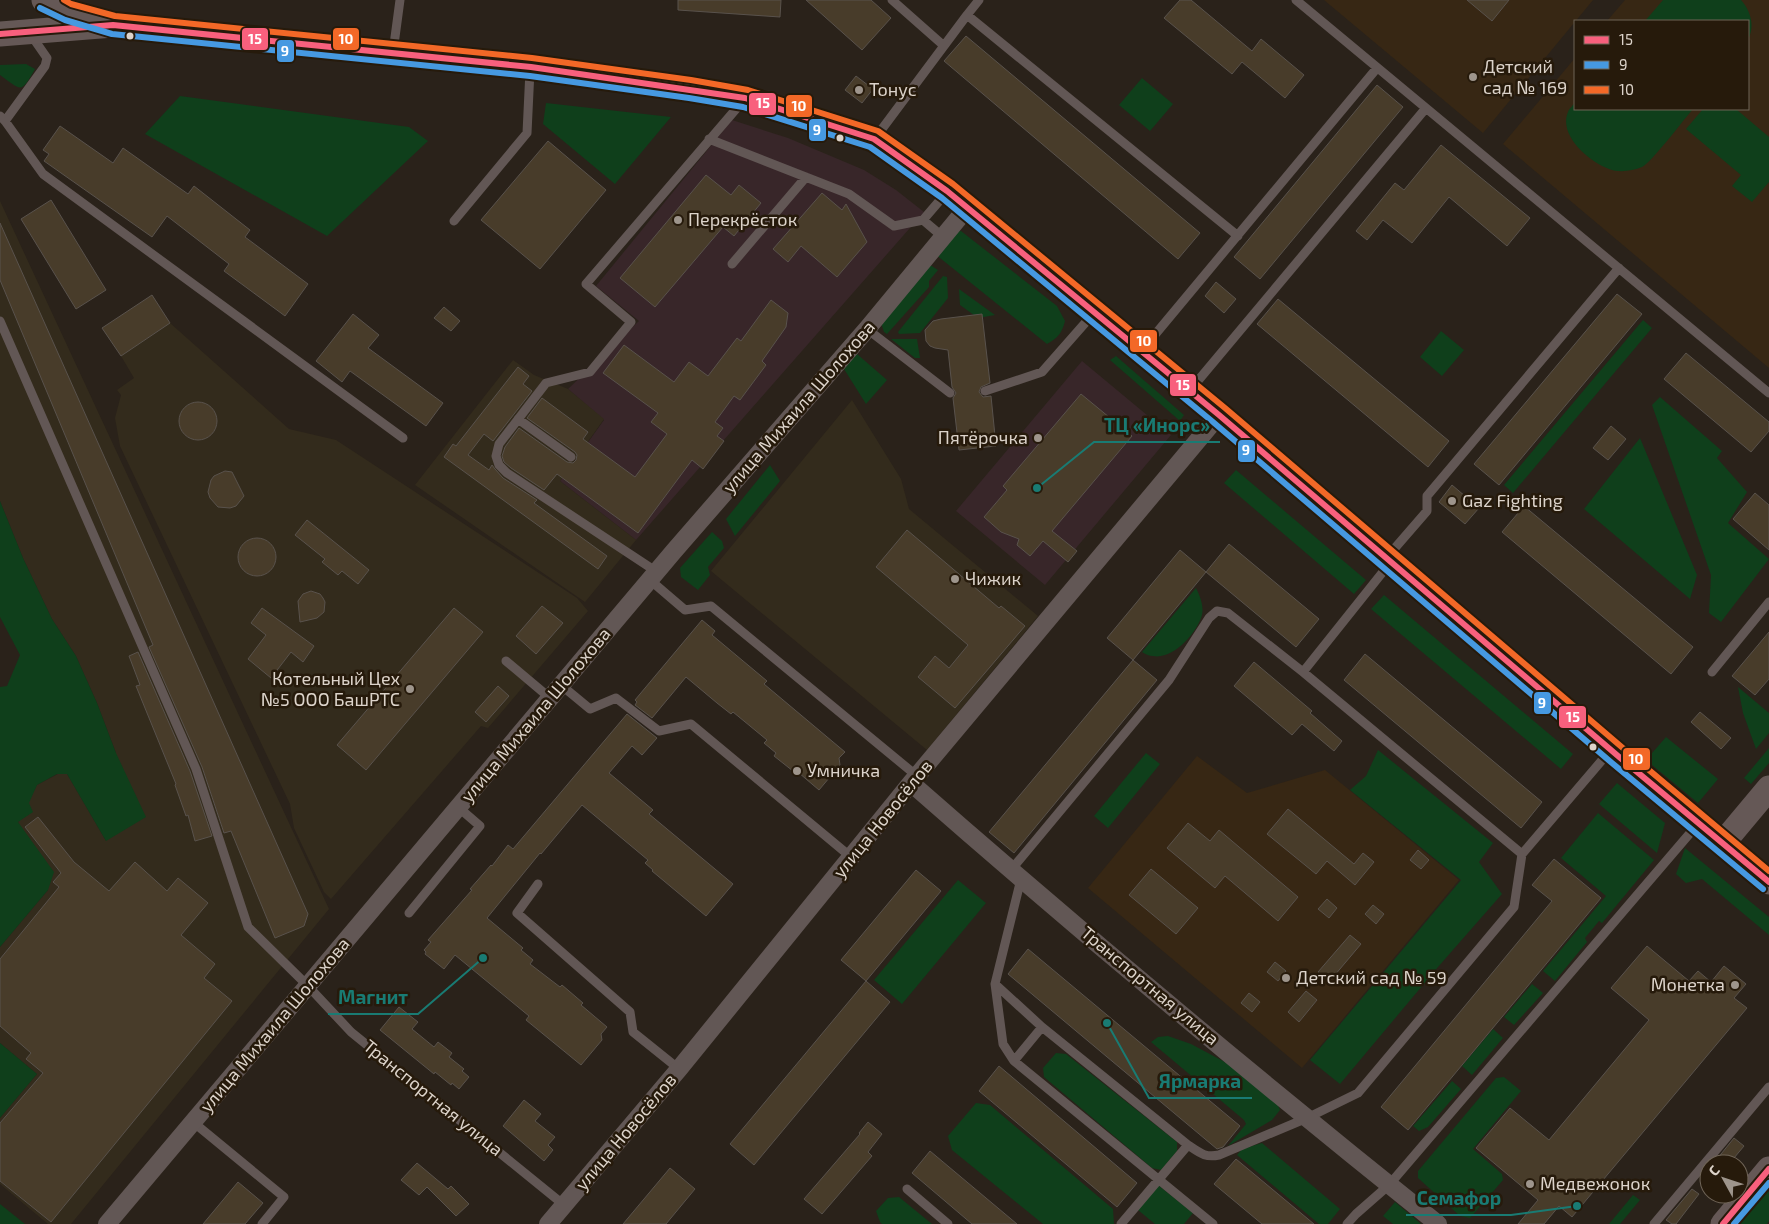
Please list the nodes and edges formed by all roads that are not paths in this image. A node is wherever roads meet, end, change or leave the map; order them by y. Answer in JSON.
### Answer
{"nodes":[{"id":1,"x":44,"y":0,"type":"edge"},
{"id":2,"x":81,"y":0,"type":"edge"},
{"id":3,"x":400,"y":0,"type":"edge"},
{"id":4,"x":893,"y":0,"type":"edge"},
{"id":5,"x":979,"y":0,"type":"edge"},
{"id":6,"x":1296,"y":0,"type":"edge"},
{"id":7,"x":967,"y":15,"type":"junction"},
{"id":8,"x":113,"y":25,"type":"junction"},
{"id":9,"x":29,"y":32,"type":"junction"},
{"id":10,"x":0,"y":34,"type":"edge"},
{"id":11,"x":943,"y":45,"type":"junction"},
{"id":12,"x":393,"y":53,"type":"junction"},
{"id":13,"x":531,"y":67,"type":"junction"},
{"id":14,"x":1377,"y":68,"type":"junction"},
{"id":15,"x":745,"y":98,"type":"junction"},
{"id":16,"x":1426,"y":108,"type":"junction"},
{"id":17,"x":3,"y":118,"type":"edge"},
{"id":18,"x":709,"y":139,"type":"junction"},
{"id":19,"x":874,"y":139,"type":"junction"},
{"id":20,"x":806,"y":177,"type":"junction"},
{"id":21,"x":947,"y":192,"type":"junction"},
{"id":22,"x":967,"y":208,"type":"junction"},
{"id":23,"x":923,"y":220,"type":"junction"},
{"id":24,"x":454,"y":221,"type":"dead end"},
{"id":25,"x":1238,"y":236,"type":"junction"},
{"id":26,"x":943,"y":237,"type":"junction"},
{"id":27,"x":732,"y":264,"type":"dead end"},
{"id":28,"x":1619,"y":268,"type":"junction"},
{"id":29,"x":1094,"y":312,"type":"junction"},
{"id":30,"x":0,"y":321,"type":"edge"},
{"id":31,"x":867,"y":329,"type":"junction"},
{"id":32,"x":1141,"y":351,"type":"junction"},
{"id":33,"x":985,"y":391,"type":"dead end"},
{"id":34,"x":1189,"y":391,"type":"junction"},
{"id":35,"x":950,"y":393,"type":"dead end"},
{"id":36,"x":1769,"y":393,"type":"edge"},
{"id":37,"x":1219,"y":415,"type":"junction"},
{"id":38,"x":518,"y":419,"type":"junction"},
{"id":39,"x":403,"y":438,"type":"dead end"},
{"id":40,"x":572,"y":457,"type":"dead end"},
{"id":41,"x":1389,"y":560,"type":"junction"},
{"id":42,"x":653,"y":576,"type":"junction"},
{"id":43,"x":1769,"y":602,"type":"edge"},
{"id":44,"x":506,"y":661,"type":"dead end"},
{"id":45,"x":1303,"y":672,"type":"junction"},
{"id":46,"x":1712,"y":672,"type":"dead end"},
{"id":47,"x":555,"y":691,"type":"junction"},
{"id":48,"x":1612,"y":750,"type":"junction"},
{"id":49,"x":914,"y":780,"type":"junction"},
{"id":50,"x":1769,"y":788,"type":"edge"},
{"id":51,"x":458,"y":806,"type":"junction"},
{"id":52,"x":1699,"y":823,"type":"junction"},
{"id":53,"x":1723,"y":844,"type":"junction"},
{"id":54,"x":1522,"y":854,"type":"junction"},
{"id":55,"x":851,"y":857,"type":"junction"},
{"id":56,"x":1016,"y":875,"type":"junction"},
{"id":57,"x":1769,"y":882,"type":"edge"},
{"id":58,"x":538,"y":884,"type":"dead end"},
{"id":59,"x":409,"y":912,"type":"dead end"},
{"id":60,"x":995,"y":984,"type":"junction"},
{"id":61,"x":308,"y":986,"type":"junction"},
{"id":62,"x":1042,"y":1027,"type":"junction"},
{"id":63,"x":1014,"y":1061,"type":"junction"},
{"id":64,"x":679,"y":1068,"type":"junction"},
{"id":65,"x":1769,"y":1087,"type":"edge"},
{"id":66,"x":1307,"y":1118,"type":"junction"},
{"id":67,"x":193,"y":1122,"type":"junction"},
{"id":68,"x":1188,"y":1145,"type":"junction"},
{"id":69,"x":1769,"y":1169,"type":"edge"},
{"id":70,"x":1158,"y":1180,"type":"junction"},
{"id":71,"x":1389,"y":1185,"type":"junction"},
{"id":72,"x":907,"y":1189,"type":"dead end"},
{"id":73,"x":564,"y":1205,"type":"junction"},
{"id":74,"x":107,"y":1224,"type":"edge"},
{"id":75,"x":262,"y":1224,"type":"edge"},
{"id":76,"x":548,"y":1224,"type":"edge"},
{"id":77,"x":948,"y":1224,"type":"edge"},
{"id":78,"x":1120,"y":1224,"type":"edge"},
{"id":79,"x":1213,"y":1224,"type":"edge"},
{"id":80,"x":1347,"y":1224,"type":"edge"},
{"id":81,"x":1438,"y":1224,"type":"edge"},
{"id":82,"x":1654,"y":1224,"type":"edge"},
{"id":83,"x":1723,"y":1224,"type":"edge"}],
"edges":[{"from":1,"to":8,"type":"main road"},
{"from":2,"to":8,"type":"main road"},
{"from":3,"to":12,"type":"lane"},
{"from":4,"to":11,"type":"lane"},
{"from":5,"to":7,"type":"lane"},
{"from":6,"to":14,"type":"lane"},
{"from":7,"to":11,"type":"lane"},
{"from":7,"to":25,"type":"lane"},
{"from":8,"to":9,"type":"main road"},
{"from":8,"to":12,"type":"main road"},
{"from":9,"to":10,"type":"main road"},
{"from":9,"to":17,"type":"lane"},
{"from":11,"to":19,"type":"lane"},
{"from":12,"to":13,"type":"main road"},
{"from":13,"to":15,"type":"main road"},
{"from":13,"to":24,"type":"lane"},
{"from":14,"to":16,"type":"lane"},
{"from":14,"to":25,"type":"lane"},
{"from":15,"to":18,"type":"lane"},
{"from":15,"to":19,"type":"main road"},
{"from":16,"to":28,"type":"lane"},
{"from":16,"to":34,"type":"lane"},
{"from":17,"to":39,"type":"lane"},
{"from":18,"to":20,"type":"lane"},
{"from":18,"to":38,"type":"lane"},
{"from":19,"to":21,"type":"main road"},
{"from":20,"to":23,"type":"lane"},
{"from":20,"to":27,"type":"lane"},
{"from":21,"to":22,"type":"main road"},
{"from":21,"to":23,"type":"lane"},
{"from":22,"to":26,"type":"street","name":"улица Михаила Шолохова"},
{"from":22,"to":29,"type":"main road"},
{"from":23,"to":26,"type":"lane"},
{"from":25,"to":32,"type":"lane"},
{"from":26,"to":31,"type":"street","name":"улица Михаила Шолохова"},
{"from":28,"to":36,"type":"lane"},
{"from":28,"to":41,"type":"lane"},
{"from":29,"to":32,"type":"main road"},
{"from":29,"to":33,"type":"lane"},
{"from":30,"to":61,"type":"lane","name":"Транспортная улица"},
{"from":31,"to":35,"type":"lane"},
{"from":31,"to":42,"type":"street","name":"улица Михаила Шолохова"},
{"from":32,"to":34,"type":"main road"},
{"from":34,"to":37,"type":"main road"},
{"from":37,"to":41,"type":"main road"},
{"from":37,"to":49,"type":"street","name":"улица Новосёлов"},
{"from":38,"to":40,"type":"lane"},
{"from":38,"to":42,"type":"lane"},
{"from":41,"to":45,"type":"lane"},
{"from":41,"to":48,"type":"main road"},
{"from":42,"to":47,"type":"street","name":"улица Михаила Шолохова"},
{"from":42,"to":49,"type":"lane"},
{"from":43,"to":46,"type":"lane"},
{"from":44,"to":47,"type":"lane"},
{"from":45,"to":54,"type":"lane"},
{"from":45,"to":56,"type":"lane"},
{"from":47,"to":51,"type":"street","name":"улица Михаила Шолохова"},
{"from":47,"to":55,"type":"lane"},
{"from":48,"to":52,"type":"main road"},
{"from":48,"to":54,"type":"lane"},
{"from":49,"to":55,"type":"street","name":"улица Новосёлов"},
{"from":49,"to":56,"type":"street","name":"Транспортная улица"},
{"from":50,"to":53,"type":"main road"},
{"from":51,"to":59,"type":"lane"},
{"from":51,"to":61,"type":"street","name":"улица Михаила Шолохова"},
{"from":52,"to":53,"type":"main road"},
{"from":52,"to":71,"type":"lane"},
{"from":53,"to":57,"type":"main road"},
{"from":54,"to":66,"type":"lane"},
{"from":55,"to":64,"type":"street","name":"улица Новосёлов"},
{"from":56,"to":60,"type":"lane"},
{"from":56,"to":66,"type":"street","name":"Транспортная улица"},
{"from":58,"to":64,"type":"lane"},
{"from":60,"to":62,"type":"lane"},
{"from":60,"to":63,"type":"lane"},
{"from":61,"to":67,"type":"street","name":"улица Михаила Шолохова"},
{"from":61,"to":73,"type":"lane","name":"Транспортная улица"},
{"from":62,"to":63,"type":"lane"},
{"from":62,"to":68,"type":"lane"},
{"from":63,"to":70,"type":"lane"},
{"from":64,"to":73,"type":"street","name":"улица Новосёлов"},
{"from":65,"to":82,"type":"lane"},
{"from":66,"to":68,"type":"lane"},
{"from":66,"to":71,"type":"street","name":"Транспортная улица"},
{"from":67,"to":74,"type":"street","name":"улица Михаила Шолохова"},
{"from":67,"to":75,"type":"lane"},
{"from":68,"to":70,"type":"lane"},
{"from":69,"to":83,"type":"main road"},
{"from":70,"to":78,"type":"lane"},
{"from":70,"to":79,"type":"lane"},
{"from":71,"to":80,"type":"lane"},
{"from":71,"to":81,"type":"street","name":"Транспортная улица"},
{"from":72,"to":77,"type":"lane"},
{"from":73,"to":76,"type":"street","name":"улица Новосёлов"}]}
